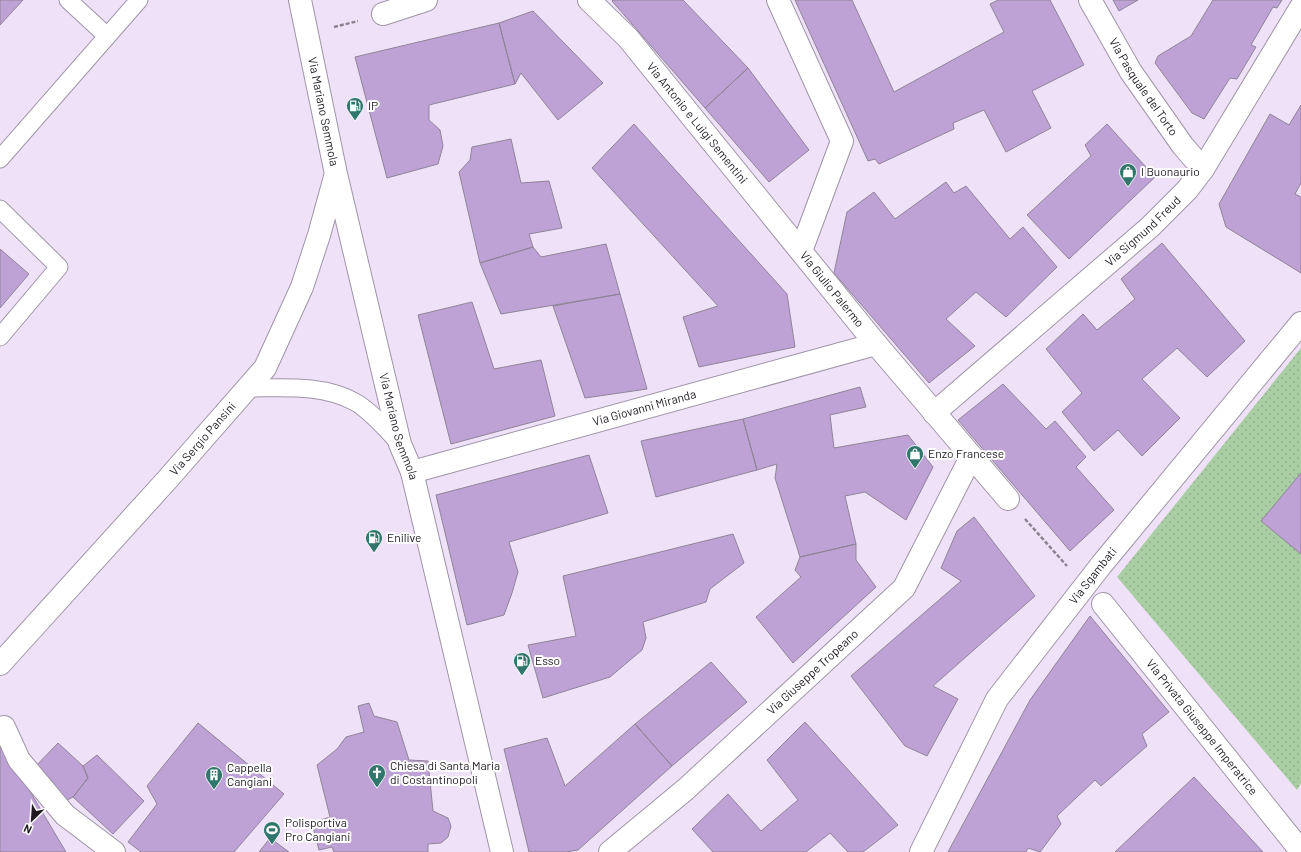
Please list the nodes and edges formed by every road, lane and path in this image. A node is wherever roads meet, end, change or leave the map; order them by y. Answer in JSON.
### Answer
{"nodes":[{"id":1,"x":68,"y":0,"type":"edge"},
{"id":2,"x":140,"y":0,"type":"edge"},
{"id":3,"x":300,"y":0,"type":"edge"},
{"id":4,"x":426,"y":0,"type":"edge"},
{"id":5,"x":589,"y":0,"type":"edge"},
{"id":6,"x":778,"y":0,"type":"edge"},
{"id":7,"x":1090,"y":0,"type":"edge"},
{"id":8,"x":84,"y":7,"type":"edge"},
{"id":9,"x":1301,"y":7,"type":"edge"},
{"id":10,"x":384,"y":14,"type":"joint"},
{"id":11,"x":307,"y":33,"type":"junction"},
{"id":12,"x":107,"y":36,"type":"junction"},
{"id":13,"x":0,"y":159,"type":"edge"},
{"id":14,"x":1203,"y":169,"type":"junction"},
{"id":15,"x":336,"y":174,"type":"junction"},
{"id":16,"x":0,"y":209,"type":"edge"},
{"id":17,"x":801,"y":251,"type":"junction"},
{"id":18,"x":1301,"y":323,"type":"edge"},
{"id":19,"x":0,"y":337,"type":"edge"},
{"id":20,"x":876,"y":344,"type":"junction"},
{"id":21,"x":247,"y":388,"type":"junction"},
{"id":22,"x":934,"y":413,"type":"junction"},
{"id":23,"x":400,"y":444,"type":"junction"},
{"id":24,"x":971,"y":457,"type":"junction"},
{"id":25,"x":412,"y":472,"type":"junction"},
{"id":26,"x":1008,"y":499,"type":"joint"},
{"id":27,"x":1084,"y":586,"type":"junction"},
{"id":28,"x":1103,"y":604,"type":"dead end"},
{"id":29,"x":0,"y":664,"type":"edge"},
{"id":30,"x":4,"y":727,"type":"dead end"},
{"id":31,"x":1301,"y":851,"type":"edge"},
{"id":32,"x":114,"y":852,"type":"edge"},
{"id":33,"x":502,"y":852,"type":"edge"},
{"id":34,"x":610,"y":852,"type":"edge"},
{"id":35,"x":921,"y":852,"type":"edge"}],
"edges":[{"from":1,"to":8,"type":"lane"},
{"from":2,"to":12,"type":"lane"},
{"from":3,"to":11,"type":"street","name":"Via Mariano Semmola"},
{"from":4,"to":10,"type":"street"},
{"from":5,"to":17,"type":"street","name":"Via Antonio e Luigi Sementini"},
{"from":6,"to":17,"type":"street","name":"Via Giulio Palermo"},
{"from":7,"to":14,"type":"street","name":"Via Pasquale del Torto"},
{"from":8,"to":12,"type":"lane"},
{"from":9,"to":14,"type":"street","name":"Via Sigmund Freud"},
{"from":10,"to":11,"type":"path"},
{"from":11,"to":15,"type":"street","name":"Via Mariano Semmola"},
{"from":12,"to":13,"type":"lane"},
{"from":14,"to":22,"type":"street","name":"Via Sigmund Freud"},
{"from":15,"to":21,"type":"street","name":"Via Sergio Pansini"},
{"from":15,"to":23,"type":"street","name":"Via Mariano Semmola"},
{"from":16,"to":19,"type":"lane"},
{"from":17,"to":20,"type":"street","name":"Via Giulio Palermo"},
{"from":18,"to":27,"type":"street","name":"Via Sgambati"},
{"from":20,"to":22,"type":"street","name":"Via Giulio Palermo"},
{"from":20,"to":25,"type":"street","name":"Via Giovanni Miranda"},
{"from":21,"to":23,"type":"lane"},
{"from":21,"to":29,"type":"street","name":"Via Sergio Pansini"},
{"from":22,"to":24,"type":"street","name":"Via Giulio Palermo"},
{"from":23,"to":25,"type":"street","name":"Via Mariano Semmola"},
{"from":24,"to":26,"type":"street","name":"Via Giulio Palermo"},
{"from":24,"to":34,"type":"street","name":"Via Giuseppe Tropeano"},
{"from":25,"to":33,"type":"street","name":"Via Mariano Semmola"},
{"from":26,"to":27,"type":"path"},
{"from":27,"to":35,"type":"street","name":"Via Sgambati"},
{"from":28,"to":31,"type":"street","name":"Via Privata Giuseppe Imperatrice"},
{"from":30,"to":32,"type":"street"}]}
